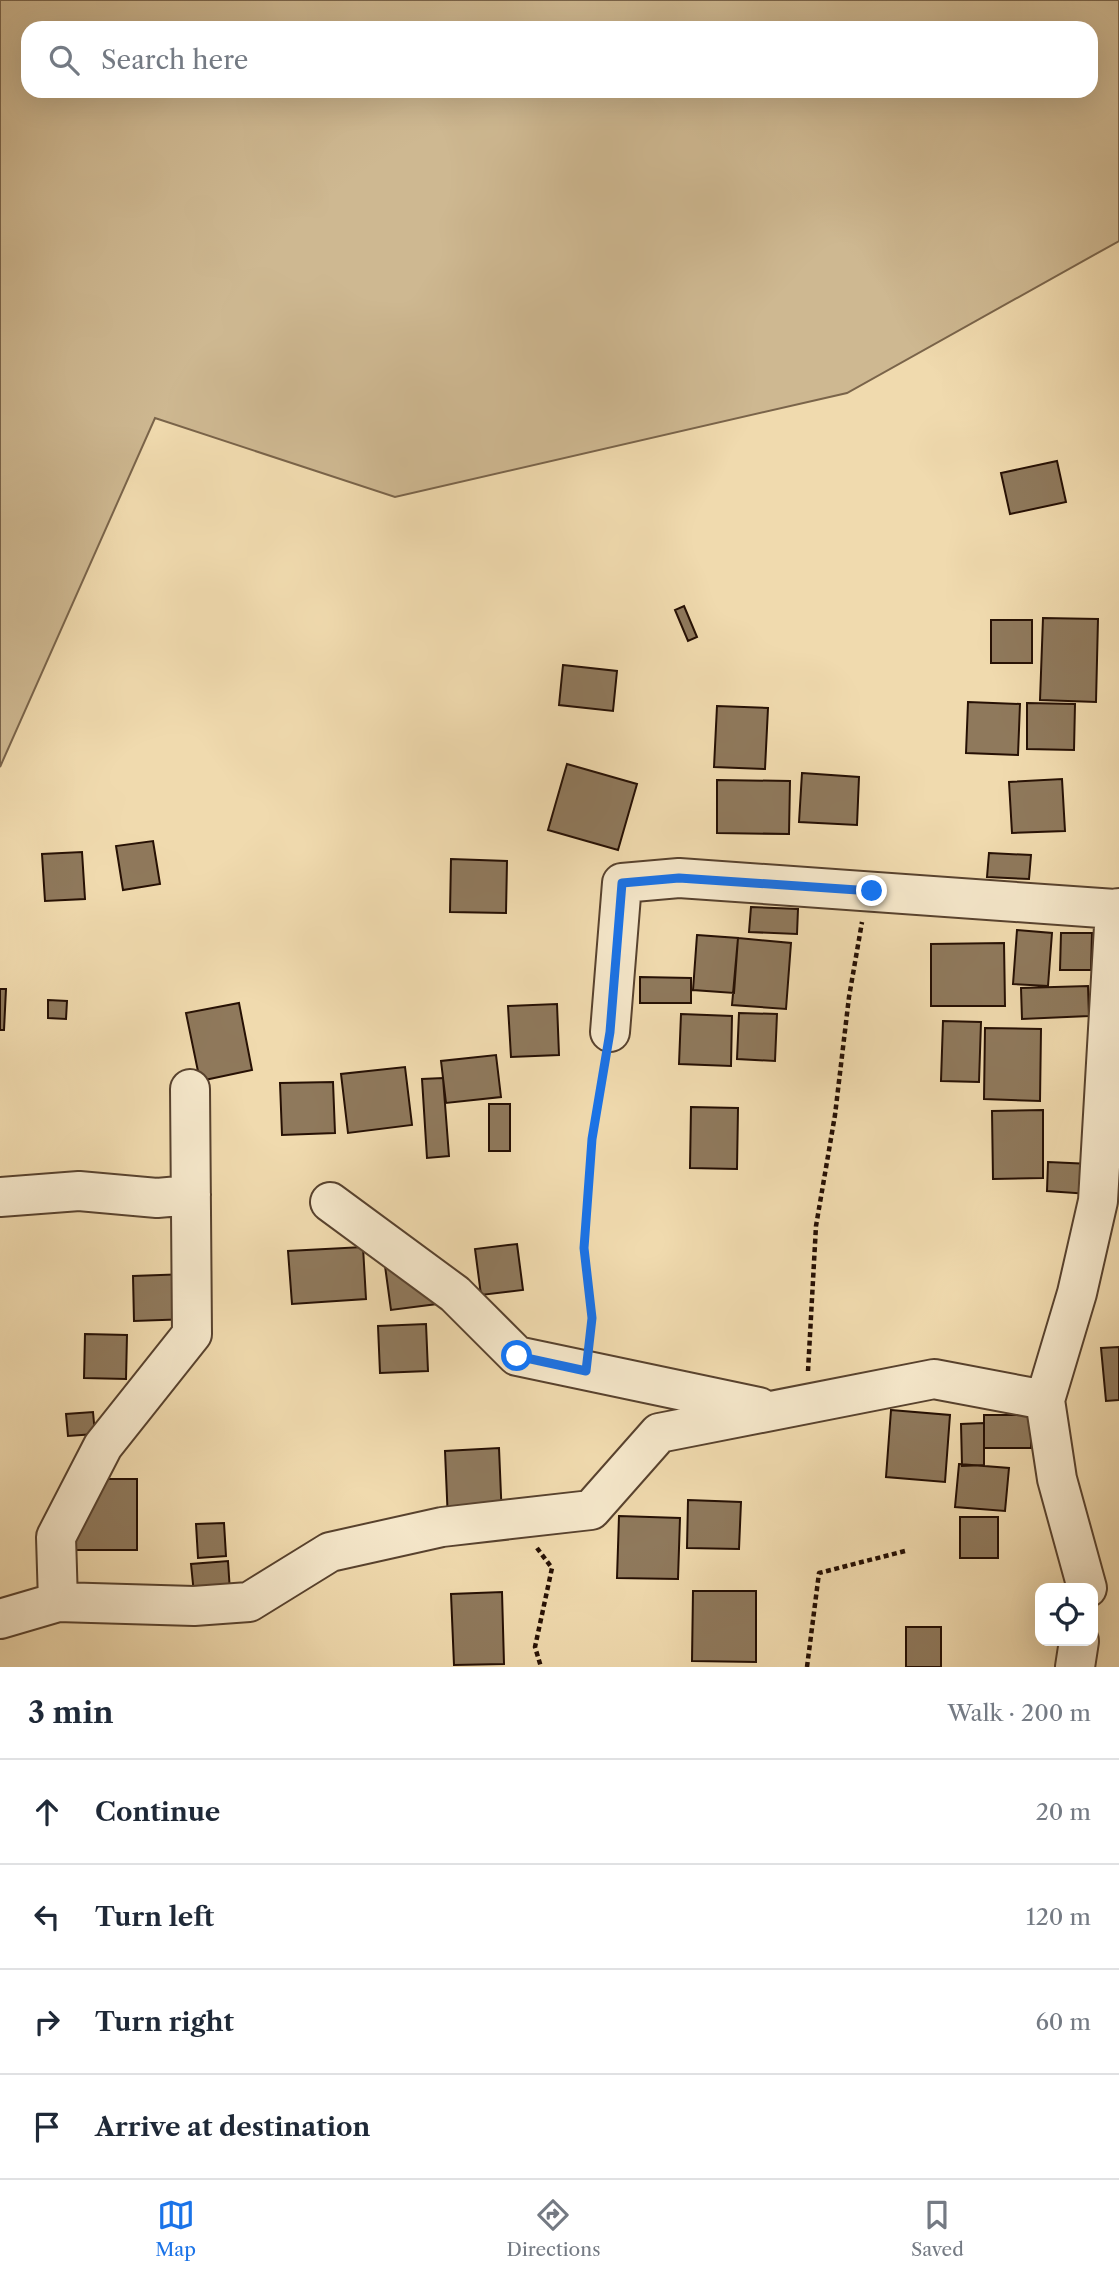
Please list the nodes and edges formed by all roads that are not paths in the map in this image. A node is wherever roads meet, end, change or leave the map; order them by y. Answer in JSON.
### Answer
{"nodes":[{"id":1,"x":1117,"y":909,"type":"edge"},
{"id":2,"x":610,"y":1032,"type":"road end"},
{"id":3,"x":190,"y":1089,"type":"dead end"},
{"id":4,"x":191,"y":1195,"type":"junction"},
{"id":5,"x":0,"y":1197,"type":"edge"},
{"id":6,"x":330,"y":1202,"type":"dead end"},
{"id":7,"x":1045,"y":1400,"type":"junction"},
{"id":8,"x":775,"y":1411,"type":"junction"},
{"id":9,"x":1086,"y":1583,"type":"edge"},
{"id":10,"x":58,"y":1602,"type":"junction"},
{"id":11,"x":0,"y":1619,"type":"edge"},
{"id":12,"x":1078,"y":1646,"type":"edge"},
{"id":13,"x":1075,"y":1667,"type":"edge"}],
"edges":[{"from":1,"to":2,"type":"street"},
{"from":1,"to":7,"type":"street"},
{"from":3,"to":4,"type":"street"},
{"from":4,"to":5,"type":"street"},
{"from":4,"to":10,"type":"street"},
{"from":6,"to":8,"type":"street"},
{"from":7,"to":8,"type":"street"},
{"from":7,"to":9,"type":"street"},
{"from":8,"to":10,"type":"street"},
{"from":10,"to":11,"type":"street"},
{"from":12,"to":13,"type":"street"}]}
